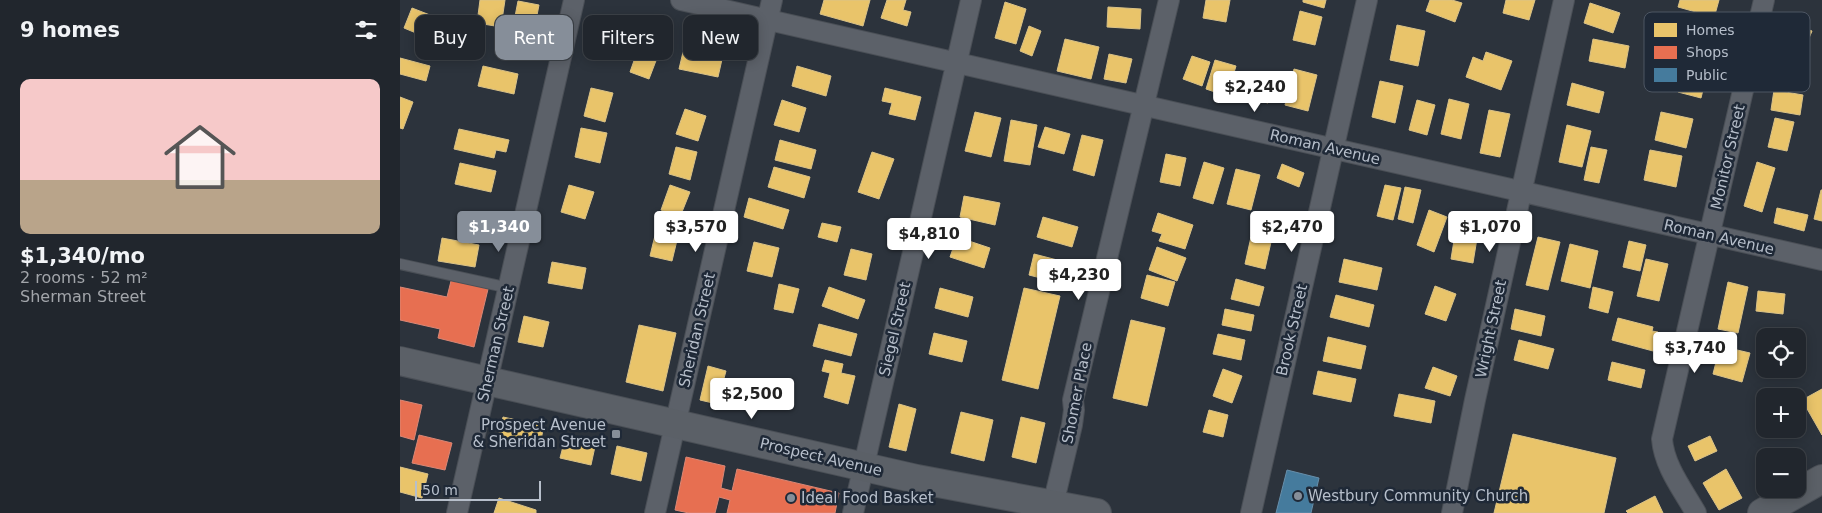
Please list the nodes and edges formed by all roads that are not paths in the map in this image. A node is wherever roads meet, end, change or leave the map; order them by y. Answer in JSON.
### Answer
{"nodes":[{"id":1,"x":574,"y":0,"type":"edge"},
{"id":2,"x":681,"y":0,"type":"edge"},
{"id":3,"x":772,"y":0,"type":"edge"},
{"id":4,"x":971,"y":0,"type":"edge"},
{"id":5,"x":1169,"y":0,"type":"edge"},
{"id":6,"x":1367,"y":0,"type":"edge"},
{"id":7,"x":1564,"y":0,"type":"edge"},
{"id":8,"x":767,"y":20,"type":"junction"},
{"id":9,"x":956,"y":62,"type":"junction"},
{"id":10,"x":1743,"y":92,"type":"edge"},
{"id":11,"x":1144,"y":106,"type":"junction"},
{"id":12,"x":1333,"y":149,"type":"junction"},
{"id":13,"x":1521,"y":192,"type":"junction"},
{"id":14,"x":1710,"y":234,"type":"junction"},
{"id":15,"x":1822,"y":260,"type":"edge"},
{"id":16,"x":400,"y":264,"type":"edge"},
{"id":17,"x":509,"y":288,"type":"junction"},
{"id":18,"x":400,"y":361,"type":"edge"},
{"id":19,"x":488,"y":380,"type":"junction"},
{"id":20,"x":676,"y":424,"type":"junction"},
{"id":21,"x":864,"y":467,"type":"junction"},
{"id":22,"x":1822,"y":479,"type":"edge"},
{"id":23,"x":1052,"y":509,"type":"edge"},
{"id":24,"x":457,"y":513,"type":"edge"},
{"id":25,"x":655,"y":513,"type":"edge"},
{"id":26,"x":853,"y":513,"type":"edge"},
{"id":27,"x":1097,"y":513,"type":"edge"},
{"id":28,"x":1251,"y":513,"type":"edge"},
{"id":29,"x":1452,"y":513,"type":"edge"},
{"id":30,"x":1696,"y":513,"type":"edge"},
{"id":31,"x":1762,"y":513,"type":"edge"}],
"edges":[{"from":1,"to":17,"type":"street","name":"Sherman Street"},
{"from":2,"to":8,"type":"street","name":"Roman Avenue"},
{"from":3,"to":8,"type":"street","name":"Sheridan Street"},
{"from":4,"to":9,"type":"street","name":"Siegel Street"},
{"from":5,"to":11,"type":"street","name":"Shomer Place"},
{"from":6,"to":12,"type":"street","name":"Brook Street"},
{"from":7,"to":13,"type":"street","name":"Wright Street"},
{"from":8,"to":9,"type":"street","name":"Roman Avenue"},
{"from":8,"to":20,"type":"street","name":"Sheridan Street"},
{"from":9,"to":11,"type":"street","name":"Roman Avenue"},
{"from":9,"to":21,"type":"street","name":"Siegel Street"},
{"from":10,"to":14,"type":"street","name":"Monitor Street"},
{"from":11,"to":12,"type":"street","name":"Roman Avenue"},
{"from":11,"to":23,"type":"street","name":"Shomer Place"},
{"from":12,"to":13,"type":"street","name":"Roman Avenue"},
{"from":12,"to":28,"type":"street","name":"Brook Street"},
{"from":13,"to":14,"type":"street","name":"Roman Avenue"},
{"from":13,"to":29,"type":"street","name":"Wright Street"},
{"from":14,"to":15,"type":"street","name":"Roman Avenue"},
{"from":14,"to":30,"type":"street","name":"Monitor Street"},
{"from":16,"to":17,"type":"lane"},
{"from":17,"to":19,"type":"street","name":"Sherman Street"},
{"from":18,"to":19,"type":"main road","name":"Prospect Avenue"},
{"from":19,"to":20,"type":"main road","name":"Prospect Avenue"},
{"from":19,"to":24,"type":"street","name":"Sherman Street"},
{"from":20,"to":21,"type":"main road","name":"Prospect Avenue"},
{"from":20,"to":25,"type":"street","name":"Sheridan Street"},
{"from":21,"to":23,"type":"main road","name":"Prospect Avenue"},
{"from":21,"to":26,"type":"street","name":"Siegel Street"},
{"from":22,"to":31,"type":"main road"},
{"from":23,"to":27,"type":"main road","name":"Prospect Avenue"}]}
